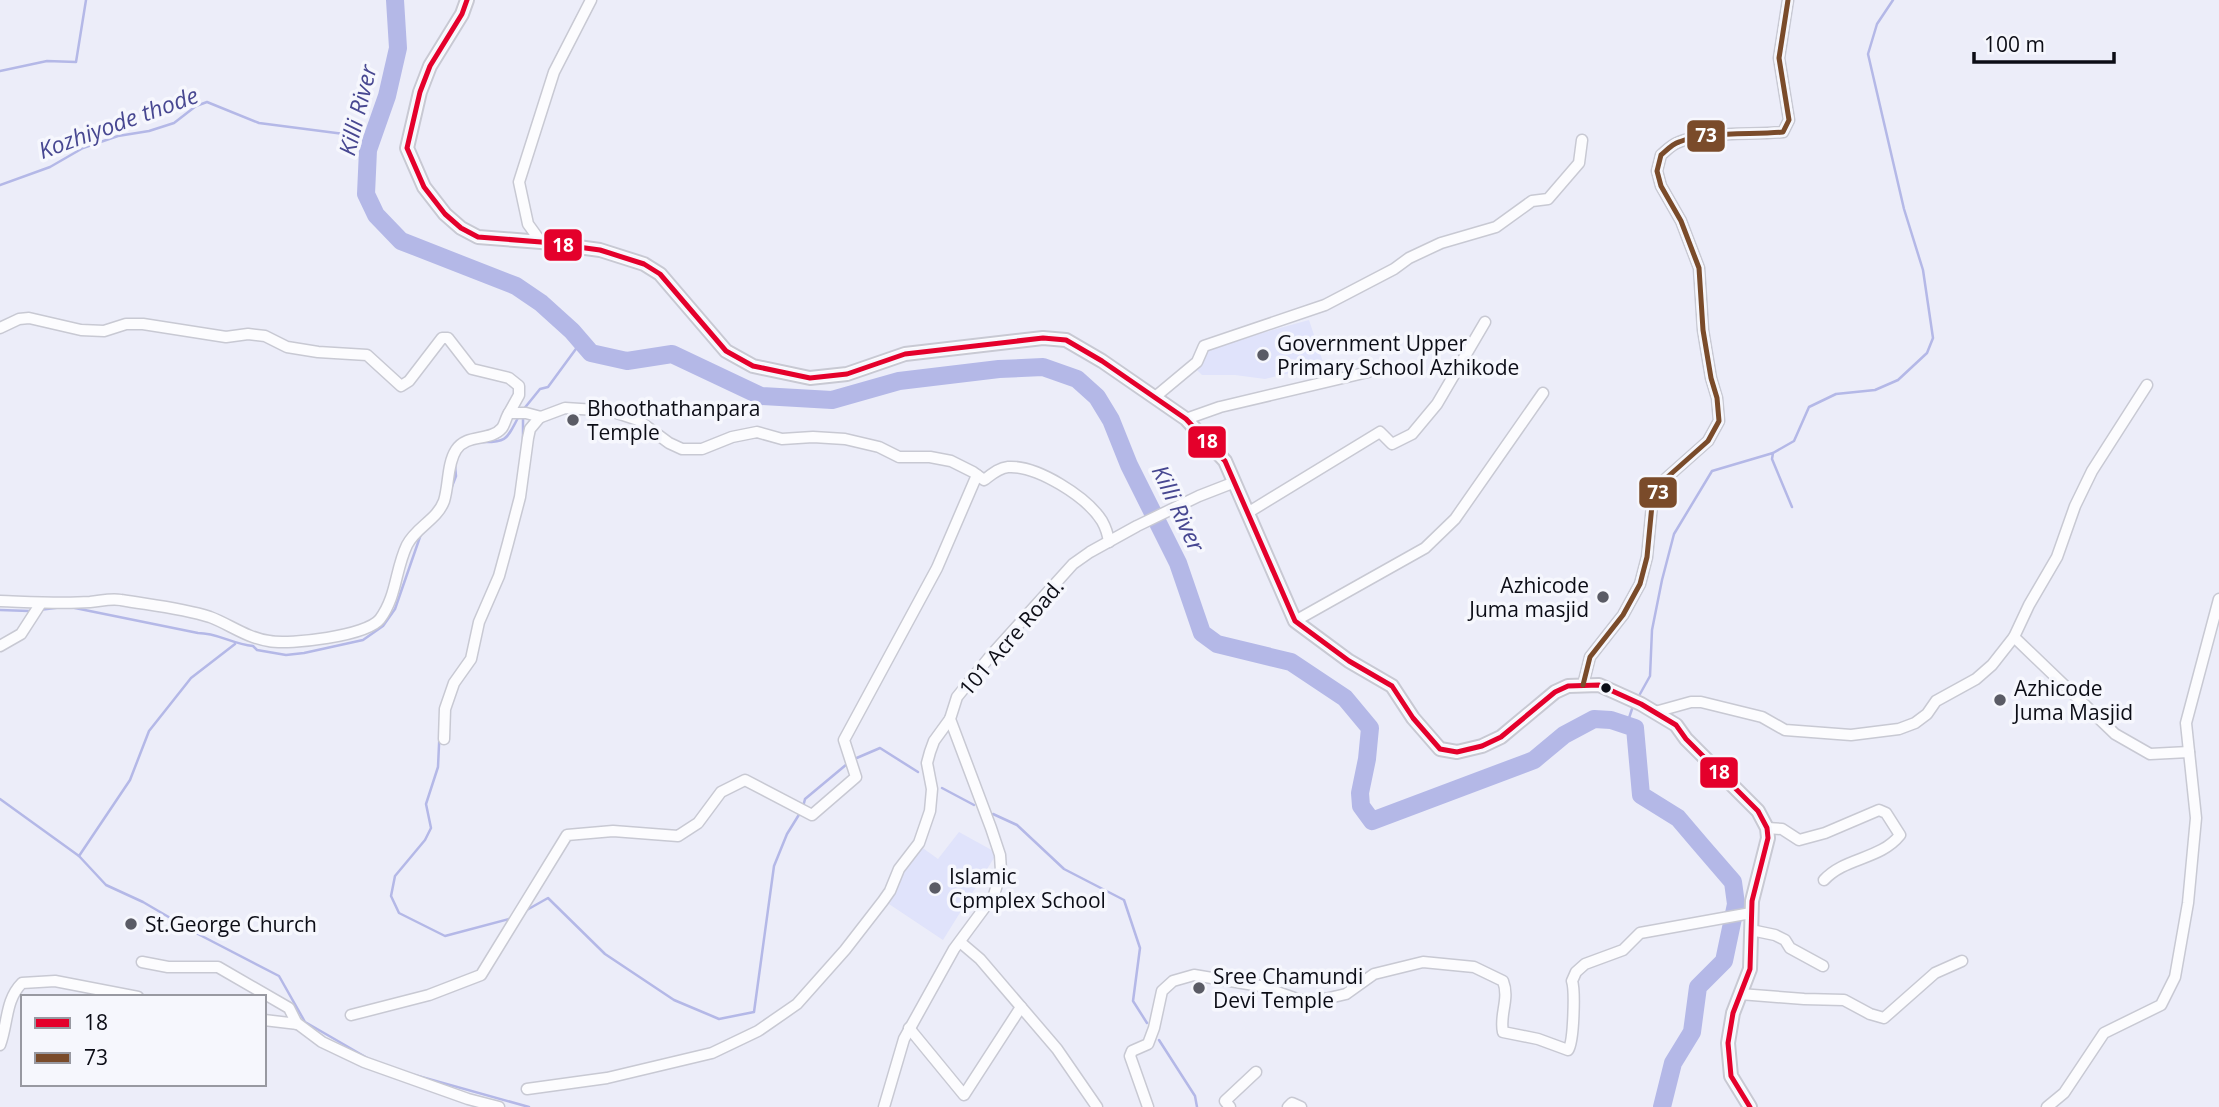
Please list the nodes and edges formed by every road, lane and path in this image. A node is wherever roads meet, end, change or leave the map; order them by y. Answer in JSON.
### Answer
{"nodes":[{"id":1,"x":467,"y":0,"type":"edge"},
{"id":2,"x":591,"y":0,"type":"edge"},
{"id":3,"x":1788,"y":0,"type":"edge"},
{"id":4,"x":1581,"y":139,"type":"dead end"},
{"id":5,"x":541,"y":242,"type":"junction"},
{"id":6,"x":1485,"y":322,"type":"dead end"},
{"id":7,"x":0,"y":328,"type":"edge"},
{"id":8,"x":1368,"y":372,"type":"dead end"},
{"id":9,"x":2147,"y":385,"type":"dead end"},
{"id":10,"x":1543,"y":393,"type":"dead end"},
{"id":11,"x":1155,"y":397,"type":"junction"},
{"id":12,"x":518,"y":413,"type":"junction"},
{"id":13,"x":540,"y":417,"type":"junction"},
{"id":14,"x":1186,"y":419,"type":"junction"},
{"id":15,"x":977,"y":475,"type":"junction"},
{"id":16,"x":1235,"y":482,"type":"junction"},
{"id":17,"x":1249,"y":512,"type":"junction"},
{"id":18,"x":1109,"y":542,"type":"junction"},
{"id":19,"x":2219,"y":599,"type":"edge"},
{"id":20,"x":0,"y":601,"type":"edge"},
{"id":21,"x":41,"y":603,"type":"junction"},
{"id":22,"x":1295,"y":621,"type":"junction"},
{"id":23,"x":2014,"y":637,"type":"junction"},
{"id":24,"x":0,"y":646,"type":"edge"},
{"id":25,"x":1583,"y":685,"type":"junction"},
{"id":26,"x":1655,"y":712,"type":"junction"},
{"id":27,"x":950,"y":719,"type":"junction"},
{"id":28,"x":444,"y":739,"type":"dead end"},
{"id":29,"x":2189,"y":752,"type":"junction"},
{"id":30,"x":1767,"y":828,"type":"junction"},
{"id":31,"x":1824,"y":880,"type":"dead end"},
{"id":32,"x":1747,"y":914,"type":"junction"},
{"id":33,"x":1751,"y":930,"type":"junction"},
{"id":34,"x":960,"y":942,"type":"junction"},
{"id":35,"x":1962,"y":961,"type":"dead end"},
{"id":36,"x":142,"y":962,"type":"dead end"},
{"id":37,"x":1823,"y":966,"type":"dead end"},
{"id":38,"x":1740,"y":994,"type":"junction"},
{"id":39,"x":128,"y":995,"type":"edge"},
{"id":40,"x":1021,"y":1007,"type":"junction"},
{"id":41,"x":351,"y":1014,"type":"dead end"},
{"id":42,"x":266,"y":1020,"type":"edge"},
{"id":43,"x":296,"y":1022,"type":"junction"},
{"id":44,"x":909,"y":1028,"type":"junction"},
{"id":45,"x":0,"y":1045,"type":"edge"},
{"id":46,"x":1256,"y":1072,"type":"dead end"},
{"id":47,"x":527,"y":1089,"type":"dead end"},
{"id":48,"x":499,"y":1107,"type":"edge"},
{"id":49,"x":884,"y":1107,"type":"edge"},
{"id":50,"x":1097,"y":1107,"type":"edge"},
{"id":51,"x":1148,"y":1107,"type":"edge"},
{"id":52,"x":1230,"y":1107,"type":"edge"},
{"id":53,"x":1288,"y":1107,"type":"edge"},
{"id":54,"x":1301,"y":1107,"type":"edge"},
{"id":55,"x":1750,"y":1107,"type":"edge"},
{"id":56,"x":2047,"y":1107,"type":"edge"}],
"edges":[{"from":1,"to":5,"type":"main road"},
{"from":2,"to":5,"type":"street"},
{"from":3,"to":25,"type":"street"},
{"from":4,"to":11,"type":"street"},
{"from":5,"to":11,"type":"main road"},
{"from":6,"to":17,"type":"street"},
{"from":7,"to":12,"type":"street"},
{"from":8,"to":14,"type":"street"},
{"from":9,"to":23,"type":"street"},
{"from":10,"to":22,"type":"street"},
{"from":11,"to":14,"type":"main road"},
{"from":12,"to":13,"type":"street"},
{"from":12,"to":21,"type":"street"},
{"from":13,"to":15,"type":"street"},
{"from":13,"to":28,"type":"street"},
{"from":14,"to":16,"type":"main road"},
{"from":15,"to":18,"type":"street"},
{"from":15,"to":41,"type":"street"},
{"from":16,"to":17,"type":"main road"},
{"from":16,"to":18,"type":"street","name":"101 Acre Road."},
{"from":17,"to":22,"type":"main road"},
{"from":18,"to":27,"type":"street","name":"101 Acre Road."},
{"from":19,"to":29,"type":"street"},
{"from":20,"to":21,"type":"street"},
{"from":21,"to":24,"type":"street"},
{"from":22,"to":25,"type":"main road"},
{"from":23,"to":26,"type":"street"},
{"from":23,"to":29,"type":"street"},
{"from":25,"to":26,"type":"main road"},
{"from":26,"to":30,"type":"main road"},
{"from":27,"to":34,"type":"street","name":"101 Acre Road."},
{"from":27,"to":47,"type":"street"},
{"from":29,"to":56,"type":"street"},
{"from":30,"to":31,"type":"street"},
{"from":30,"to":32,"type":"main road"},
{"from":32,"to":33,"type":"main road"},
{"from":32,"to":51,"type":"street"},
{"from":33,"to":37,"type":"street"},
{"from":33,"to":38,"type":"main road"},
{"from":34,"to":40,"type":"street"},
{"from":34,"to":44,"type":"street","name":"101 Acre Road."},
{"from":35,"to":38,"type":"street"},
{"from":36,"to":43,"type":"street"},
{"from":38,"to":55,"type":"main road"},
{"from":39,"to":45,"type":"street"},
{"from":40,"to":44,"type":"street"},
{"from":40,"to":50,"type":"street"},
{"from":42,"to":43,"type":"street"},
{"from":43,"to":48,"type":"street"},
{"from":44,"to":49,"type":"street","name":"101 Acre Road."},
{"from":46,"to":52,"type":"street"},
{"from":53,"to":54,"type":"street"}]}
